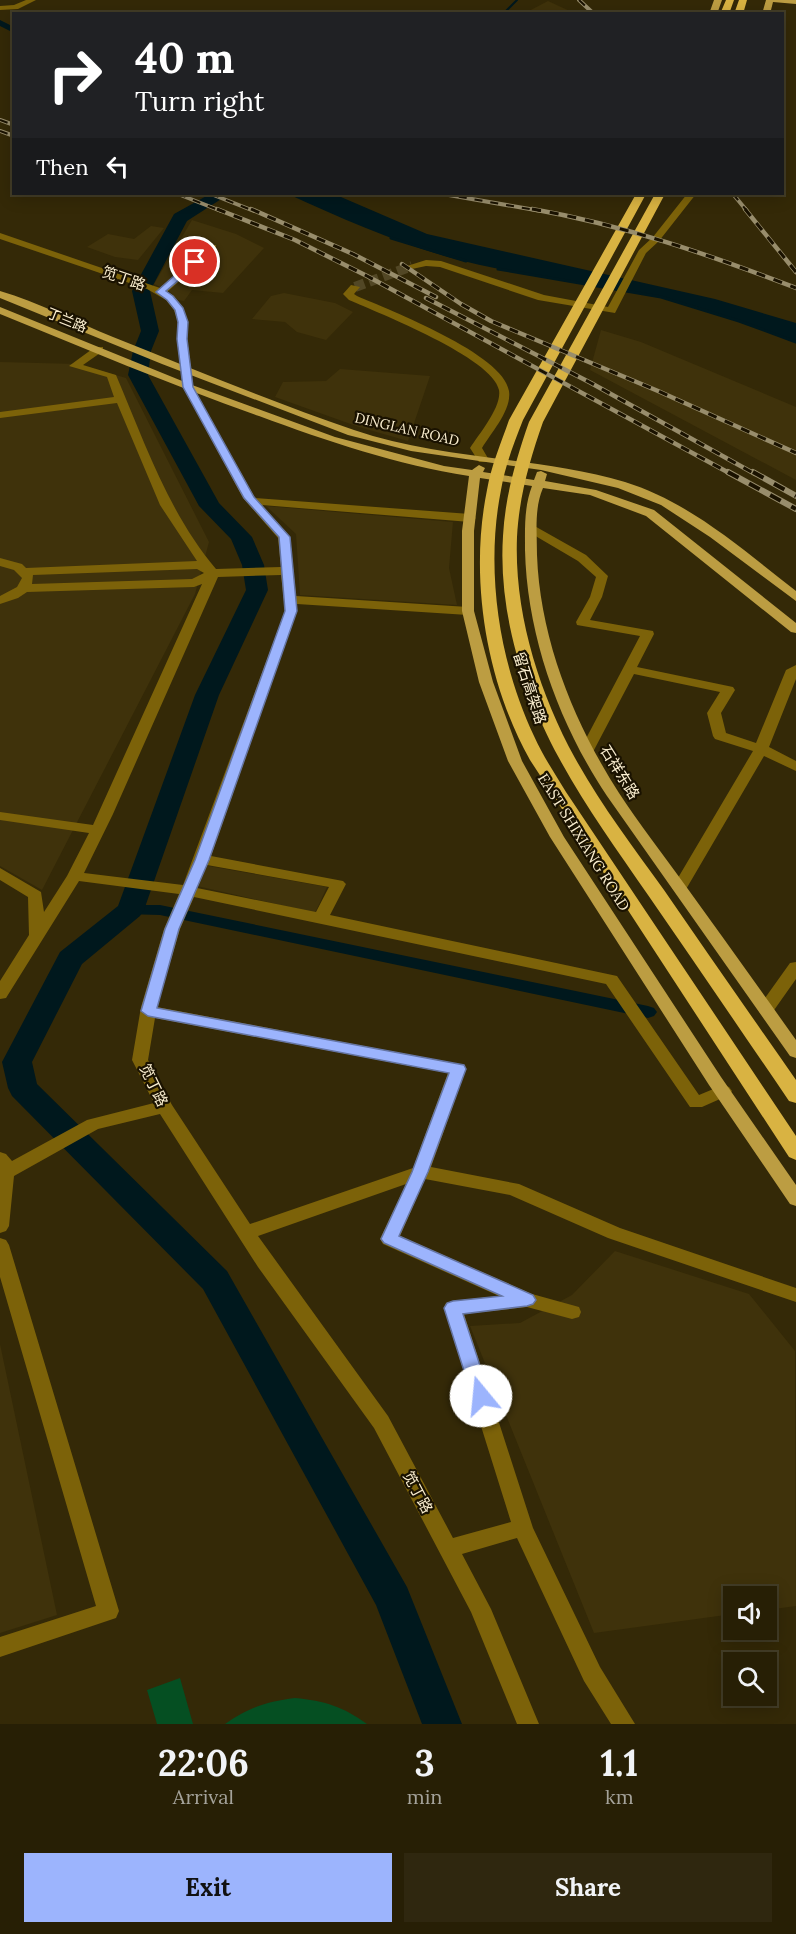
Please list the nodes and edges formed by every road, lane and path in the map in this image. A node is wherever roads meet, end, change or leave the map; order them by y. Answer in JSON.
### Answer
{"nodes":[{"id":1,"x":32,"y":0,"type":"edge"},
{"id":2,"x":775,"y":0,"type":"edge"},
{"id":3,"x":796,"y":2,"type":"edge"},
{"id":4,"x":0,"y":8,"type":"edge"},
{"id":5,"x":629,"y":195,"type":"edge"},
{"id":6,"x":640,"y":195,"type":"edge"},
{"id":7,"x":659,"y":195,"type":"edge"},
{"id":8,"x":671,"y":195,"type":"edge"},
{"id":9,"x":689,"y":195,"type":"edge"},
{"id":10,"x":0,"y":236,"type":"edge"},
{"id":11,"x":213,"y":247,"type":"dead end"},
{"id":12,"x":607,"y":252,"type":"junction"},
{"id":13,"x":626,"y":254,"type":"junction"},
{"id":14,"x":412,"y":266,"type":"tunnel mouth"},
{"id":15,"x":355,"y":287,"type":"dead end"},
{"id":16,"x":156,"y":289,"type":"junction"},
{"id":17,"x":0,"y":294,"type":"edge"},
{"id":18,"x":0,"y":310,"type":"edge"},
{"id":19,"x":99,"y":349,"type":"junction"},
{"id":20,"x":121,"y":359,"type":"joint"},
{"id":21,"x":185,"y":369,"type":"junction"},
{"id":22,"x":188,"y":387,"type":"junction"},
{"id":23,"x":121,"y":399,"type":"junction"},
{"id":24,"x":0,"y":415,"type":"edge"},
{"id":25,"x":483,"y":460,"type":"junction"},
{"id":26,"x":541,"y":467,"type":"junction"},
{"id":27,"x":475,"y":475,"type":"junction"},
{"id":28,"x":540,"y":484,"type":"junction"},
{"id":29,"x":252,"y":501,"type":"junction"},
{"id":30,"x":470,"y":518,"type":"junction"},
{"id":31,"x":531,"y":528,"type":"junction"},
{"id":32,"x":0,"y":562,"type":"edge"},
{"id":33,"x":289,"y":571,"type":"junction"},
{"id":34,"x":25,"y":572,"type":"junction"},
{"id":35,"x":213,"y":573,"type":"junction"},
{"id":36,"x":24,"y":588,"type":"junction"},
{"id":37,"x":796,"y":597,"type":"edge"},
{"id":38,"x":0,"y":600,"type":"edge"},
{"id":39,"x":291,"y":600,"type":"junction"},
{"id":40,"x":468,"y":611,"type":"junction"},
{"id":41,"x":796,"y":629,"type":"edge"},
{"id":42,"x":630,"y":669,"type":"junction"},
{"id":43,"x":796,"y":669,"type":"edge"},
{"id":44,"x":761,"y":749,"type":"junction"},
{"id":45,"x":587,"y":750,"type":"junction"},
{"id":46,"x":796,"y":767,"type":"edge"},
{"id":47,"x":0,"y":816,"type":"edge"},
{"id":48,"x":98,"y":830,"type":"junction"},
{"id":49,"x":202,"y":860,"type":"junction"},
{"id":50,"x":0,"y":873,"type":"edge"},
{"id":51,"x":75,"y":876,"type":"junction"},
{"id":52,"x":680,"y":888,"type":"junction"},
{"id":53,"x":185,"y":899,"type":"junction"},
{"id":54,"x":321,"y":918,"type":"junction"},
{"id":55,"x":37,"y":935,"type":"junction"},
{"id":56,"x":796,"y":967,"type":"edge"},
{"id":57,"x":0,"y":994,"type":"edge"},
{"id":58,"x":766,"y":1009,"type":"junction"},
{"id":59,"x":148,"y":1011,"type":"junction"},
{"id":60,"x":796,"y":1052,"type":"edge"},
{"id":61,"x":723,"y":1091,"type":"junction"},
{"id":62,"x":796,"y":1096,"type":"edge"},
{"id":63,"x":164,"y":1107,"type":"junction"},
{"id":64,"x":796,"y":1152,"type":"edge"},
{"id":65,"x":3,"y":1162,"type":"edge"},
{"id":66,"x":420,"y":1172,"type":"junction"},
{"id":67,"x":796,"y":1199,"type":"edge"},
{"id":68,"x":0,"y":1226,"type":"edge"},
{"id":69,"x":246,"y":1233,"type":"junction"},
{"id":70,"x":0,"y":1245,"type":"edge"},
{"id":71,"x":796,"y":1295,"type":"edge"},
{"id":72,"x":527,"y":1300,"type":"junction"},
{"id":73,"x":572,"y":1312,"type":"dead end"},
{"id":74,"x":523,"y":1528,"type":"junction"},
{"id":75,"x":448,"y":1549,"type":"junction"},
{"id":76,"x":0,"y":1647,"type":"edge"},
{"id":77,"x":528,"y":1724,"type":"edge"},
{"id":78,"x":624,"y":1724,"type":"edge"}],
"edges":[{"from":1,"to":4,"type":"street"},
{"from":2,"to":3,"type":"main road"},
{"from":5,"to":12,"type":"highway"},
{"from":6,"to":12,"type":"highway","name":"留石高架路"},
{"from":7,"to":13,"type":"highway","name":"留石高架路"},
{"from":8,"to":13,"type":"highway"},
{"from":9,"to":14,"type":"street"},
{"from":10,"to":16,"type":"street","name":"笕丁路"},
{"from":11,"to":16,"type":"street"},
{"from":12,"to":64,"type":"highway","name":"留石高架路"},
{"from":13,"to":62,"type":"highway","name":"留石高架路"},
{"from":15,"to":25,"type":"street"},
{"from":16,"to":21,"type":"street","name":"笕丁路"},
{"from":17,"to":21,"type":"main road","name":"DINGLAN ROAD"},
{"from":18,"to":19,"type":"main road","name":"丁兰路"},
{"from":19,"to":20,"type":"main road","name":"丁兰路"},
{"from":19,"to":23,"type":"street"},
{"from":20,"to":22,"type":"main road","name":"DINGLAN ROAD"},
{"from":21,"to":22,"type":"street","name":"笕丁路"},
{"from":21,"to":25,"type":"main road","name":"DINGLAN ROAD"},
{"from":22,"to":27,"type":"main road","name":"DINGLAN ROAD"},
{"from":22,"to":29,"type":"street","name":"笕丁路"},
{"from":23,"to":24,"type":"street"},
{"from":23,"to":35,"type":"street"},
{"from":25,"to":26,"type":"main road","name":"DINGLAN ROAD"},
{"from":25,"to":27,"type":"main road","name":"EAST SHIXIANG ROAD"},
{"from":26,"to":28,"type":"main road","name":"石祥东路"},
{"from":26,"to":37,"type":"main road","name":"DINGLAN ROAD"},
{"from":27,"to":28,"type":"main road","name":"DINGLAN ROAD"},
{"from":27,"to":30,"type":"main road","name":"EAST SHIXIANG ROAD"},
{"from":28,"to":31,"type":"main road","name":"石祥东路"},
{"from":28,"to":41,"type":"main road","name":"DINGLAN ROAD"},
{"from":29,"to":30,"type":"street"},
{"from":29,"to":33,"type":"street","name":"笕丁路"},
{"from":30,"to":40,"type":"main road","name":"EAST SHIXIANG ROAD"},
{"from":31,"to":42,"type":"street"},
{"from":31,"to":45,"type":"main road","name":"石祥东路"},
{"from":32,"to":34,"type":"street"},
{"from":33,"to":35,"type":"street"},
{"from":33,"to":39,"type":"street","name":"笕丁路"},
{"from":34,"to":35,"type":"street"},
{"from":34,"to":36,"type":"street"},
{"from":35,"to":36,"type":"street"},
{"from":35,"to":48,"type":"street"},
{"from":36,"to":38,"type":"street"},
{"from":39,"to":40,"type":"street"},
{"from":39,"to":49,"type":"street","name":"笕丁路"},
{"from":40,"to":61,"type":"main road","name":"EAST SHIXIANG ROAD"},
{"from":42,"to":44,"type":"street"},
{"from":42,"to":45,"type":"street"},
{"from":43,"to":44,"type":"street"},
{"from":44,"to":46,"type":"street"},
{"from":44,"to":52,"type":"street"},
{"from":45,"to":52,"type":"main road","name":"石祥东路"},
{"from":47,"to":48,"type":"street"},
{"from":48,"to":51,"type":"street"},
{"from":49,"to":53,"type":"street","name":"笕丁路"},
{"from":49,"to":54,"type":"street"},
{"from":50,"to":55,"type":"street"},
{"from":51,"to":53,"type":"street"},
{"from":51,"to":55,"type":"street"},
{"from":52,"to":58,"type":"main road","name":"石祥东路"},
{"from":53,"to":54,"type":"street"},
{"from":53,"to":59,"type":"street","name":"笕丁路"},
{"from":54,"to":61,"type":"street"},
{"from":55,"to":57,"type":"street"},
{"from":56,"to":58,"type":"street"},
{"from":58,"to":60,"type":"main road","name":"石祥东路"},
{"from":59,"to":63,"type":"street","name":"笕丁路"},
{"from":59,"to":66,"type":"street"},
{"from":61,"to":67,"type":"main road","name":"EAST SHIXIANG ROAD"},
{"from":63,"to":65,"type":"street"},
{"from":63,"to":69,"type":"street","name":"笕丁路"},
{"from":65,"to":68,"type":"street"},
{"from":66,"to":69,"type":"street"},
{"from":66,"to":71,"type":"street"},
{"from":66,"to":72,"type":"street"},
{"from":69,"to":75,"type":"street","name":"笕丁路"},
{"from":70,"to":76,"type":"street"},
{"from":72,"to":73,"type":"street"},
{"from":72,"to":74,"type":"street"},
{"from":74,"to":75,"type":"street"},
{"from":74,"to":78,"type":"street"},
{"from":75,"to":77,"type":"street","name":"笕丁路"}]}
